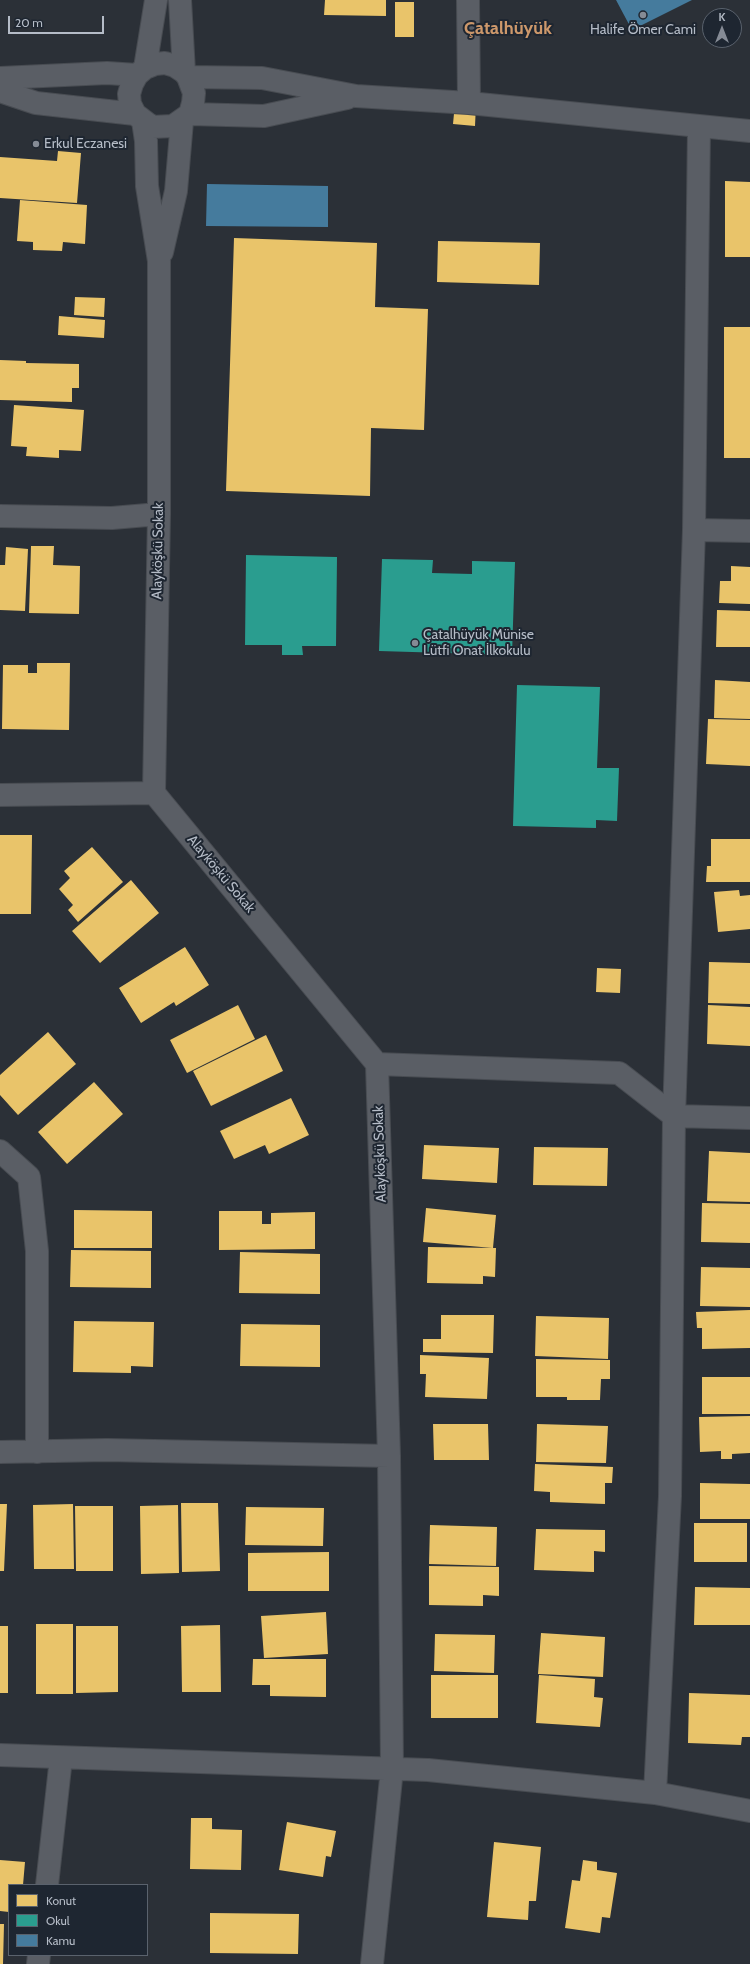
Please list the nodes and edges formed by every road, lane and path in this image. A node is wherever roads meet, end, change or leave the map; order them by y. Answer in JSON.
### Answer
{"nodes":[{"id":1,"x":156,"y":0,"type":"edge"},
{"id":2,"x":180,"y":0,"type":"edge"},
{"id":3,"x":468,"y":0,"type":"edge"},
{"id":4,"x":141,"y":71,"type":"junction"},
{"id":5,"x":186,"y":74,"type":"junction"},
{"id":6,"x":0,"y":78,"type":"edge"},
{"id":7,"x":0,"y":91,"type":"edge"},
{"id":8,"x":356,"y":96,"type":"junction"},
{"id":9,"x":469,"y":103,"type":"junction"},
{"id":10,"x":186,"y":117,"type":"junction"},
{"id":11,"x":139,"y":118,"type":"junction"},
{"id":12,"x":699,"y":127,"type":"junction"},
{"id":13,"x":750,"y":131,"type":"edge"},
{"id":14,"x":160,"y":261,"type":"junction"},
{"id":15,"x":159,"y":514,"type":"junction"},
{"id":16,"x":0,"y":516,"type":"edge"},
{"id":17,"x":694,"y":530,"type":"junction"},
{"id":18,"x":750,"y":530,"type":"edge"},
{"id":19,"x":154,"y":793,"type":"junction"},
{"id":20,"x":0,"y":795,"type":"edge"},
{"id":21,"x":377,"y":1064,"type":"junction"},
{"id":22,"x":674,"y":1116,"type":"junction"},
{"id":23,"x":750,"y":1118,"type":"edge"},
{"id":24,"x":0,"y":1151,"type":"edge"},
{"id":25,"x":0,"y":1452,"type":"edge"},
{"id":26,"x":37,"y":1452,"type":"junction"},
{"id":27,"x":389,"y":1456,"type":"junction"},
{"id":28,"x":0,"y":1755,"type":"edge"},
{"id":29,"x":61,"y":1758,"type":"junction"},
{"id":30,"x":392,"y":1769,"type":"junction"},
{"id":31,"x":655,"y":1793,"type":"junction"},
{"id":32,"x":750,"y":1810,"type":"edge"},
{"id":33,"x":47,"y":1884,"type":"edge"},
{"id":34,"x":372,"y":1964,"type":"edge"}],
"edges":[{"from":1,"to":4,"type":"street"},
{"from":2,"to":5,"type":"street"},
{"from":3,"to":9,"type":"street"},
{"from":4,"to":5,"type":"street"},
{"from":4,"to":6,"type":"street"},
{"from":4,"to":11,"type":"street"},
{"from":5,"to":8,"type":"street"},
{"from":5,"to":10,"type":"street"},
{"from":7,"to":11,"type":"street"},
{"from":8,"to":9,"type":"street"},
{"from":8,"to":10,"type":"street"},
{"from":9,"to":12,"type":"street"},
{"from":10,"to":11,"type":"street"},
{"from":10,"to":14,"type":"street"},
{"from":11,"to":14,"type":"street"},
{"from":12,"to":13,"type":"street"},
{"from":12,"to":17,"type":"street"},
{"from":14,"to":15,"type":"street","name":"Alayköşkü Sokak"},
{"from":15,"to":16,"type":"street"},
{"from":15,"to":19,"type":"street","name":"Alayköşkü Sokak"},
{"from":17,"to":18,"type":"street"},
{"from":17,"to":22,"type":"street"},
{"from":19,"to":20,"type":"street"},
{"from":19,"to":21,"type":"street","name":"Alayköşkü Sokak"},
{"from":21,"to":22,"type":"street"},
{"from":21,"to":27,"type":"street","name":"Alayköşkü Sokak"},
{"from":22,"to":23,"type":"street"},
{"from":22,"to":31,"type":"street"},
{"from":24,"to":26,"type":"street"},
{"from":25,"to":26,"type":"street"},
{"from":26,"to":27,"type":"street"},
{"from":27,"to":30,"type":"street","name":"Alayköşkü Sokak"},
{"from":28,"to":29,"type":"street"},
{"from":29,"to":30,"type":"street"},
{"from":29,"to":33,"type":"street"},
{"from":30,"to":31,"type":"street"},
{"from":30,"to":34,"type":"street","name":"Alayköşkü Sokak"},
{"from":31,"to":32,"type":"street"}]}
